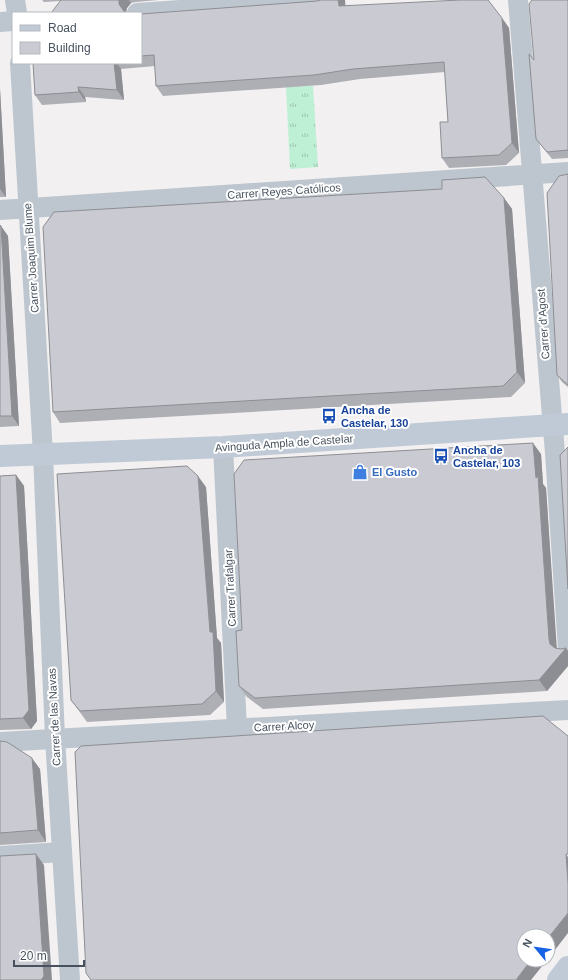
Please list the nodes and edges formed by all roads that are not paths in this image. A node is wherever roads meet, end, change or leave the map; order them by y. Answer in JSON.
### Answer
{"nodes":[{"id":1,"x":15,"y":0,"type":"edge"},
{"id":2,"x":323,"y":0,"type":"edge"},
{"id":3,"x":518,"y":0,"type":"edge"},
{"id":4,"x":16,"y":12,"type":"edge"},
{"id":5,"x":142,"y":13,"type":"edge"},
{"id":6,"x":12,"y":21,"type":"edge"},
{"id":7,"x":0,"y":22,"type":"edge"},
{"id":8,"x":20,"y":64,"type":"edge"},
{"id":9,"x":568,"y":172,"type":"edge"},
{"id":10,"x":532,"y":174,"type":"junction"},
{"id":11,"x":28,"y":208,"type":"junction"},
{"id":12,"x":0,"y":210,"type":"edge"},
{"id":13,"x":559,"y":424,"type":"edge"},
{"id":14,"x":223,"y":447,"type":"junction"},
{"id":15,"x":43,"y":454,"type":"junction"},
{"id":16,"x":0,"y":456,"type":"edge"},
{"id":17,"x":568,"y":649,"type":"edge"},
{"id":18,"x":568,"y":710,"type":"edge"},
{"id":19,"x":237,"y":728,"type":"junction"},
{"id":20,"x":55,"y":738,"type":"junction"},
{"id":21,"x":0,"y":742,"type":"edge"},
{"id":22,"x":62,"y":852,"type":"junction"},
{"id":23,"x":0,"y":856,"type":"edge"},
{"id":24,"x":70,"y":980,"type":"edge"}],
"edges":[{"from":1,"to":4,"type":"street"},
{"from":2,"to":5,"type":"street"},
{"from":3,"to":10,"type":"street","name":"Carrer d'Agost"},
{"from":6,"to":7,"type":"street"},
{"from":8,"to":11,"type":"street","name":"Carrer Joaquim Blume"},
{"from":9,"to":10,"type":"street","name":"Carrer Reyes Católicos"},
{"from":10,"to":11,"type":"street","name":"Carrer Reyes Católicos"},
{"from":10,"to":13,"type":"street","name":"Carrer d'Agost"},
{"from":11,"to":12,"type":"street","name":"Carrer Reyes Católicos"},
{"from":11,"to":15,"type":"street","name":"Carrer Joaquim Blume"},
{"from":13,"to":14,"type":"main road","name":"Avinguda Ampla de Castelar"},
{"from":13,"to":17,"type":"street","name":"Carrer d'Agost"},
{"from":14,"to":15,"type":"main road","name":"Avinguda Ampla de Castelar"},
{"from":14,"to":19,"type":"street","name":"Carrer Trafalgar"},
{"from":15,"to":16,"type":"main road","name":"Avinguda Ampla de Castelar"},
{"from":15,"to":20,"type":"street","name":"Carrer de las Navas"},
{"from":18,"to":19,"type":"street","name":"Carrer Alcoy"},
{"from":19,"to":20,"type":"street","name":"Carrer Alcoy"},
{"from":20,"to":21,"type":"street","name":"Carrer Alcoy"},
{"from":20,"to":22,"type":"street","name":"Carrer de las Navas"},
{"from":22,"to":23,"type":"street"},
{"from":22,"to":24,"type":"street","name":"Carrer de las Navas"}]}
